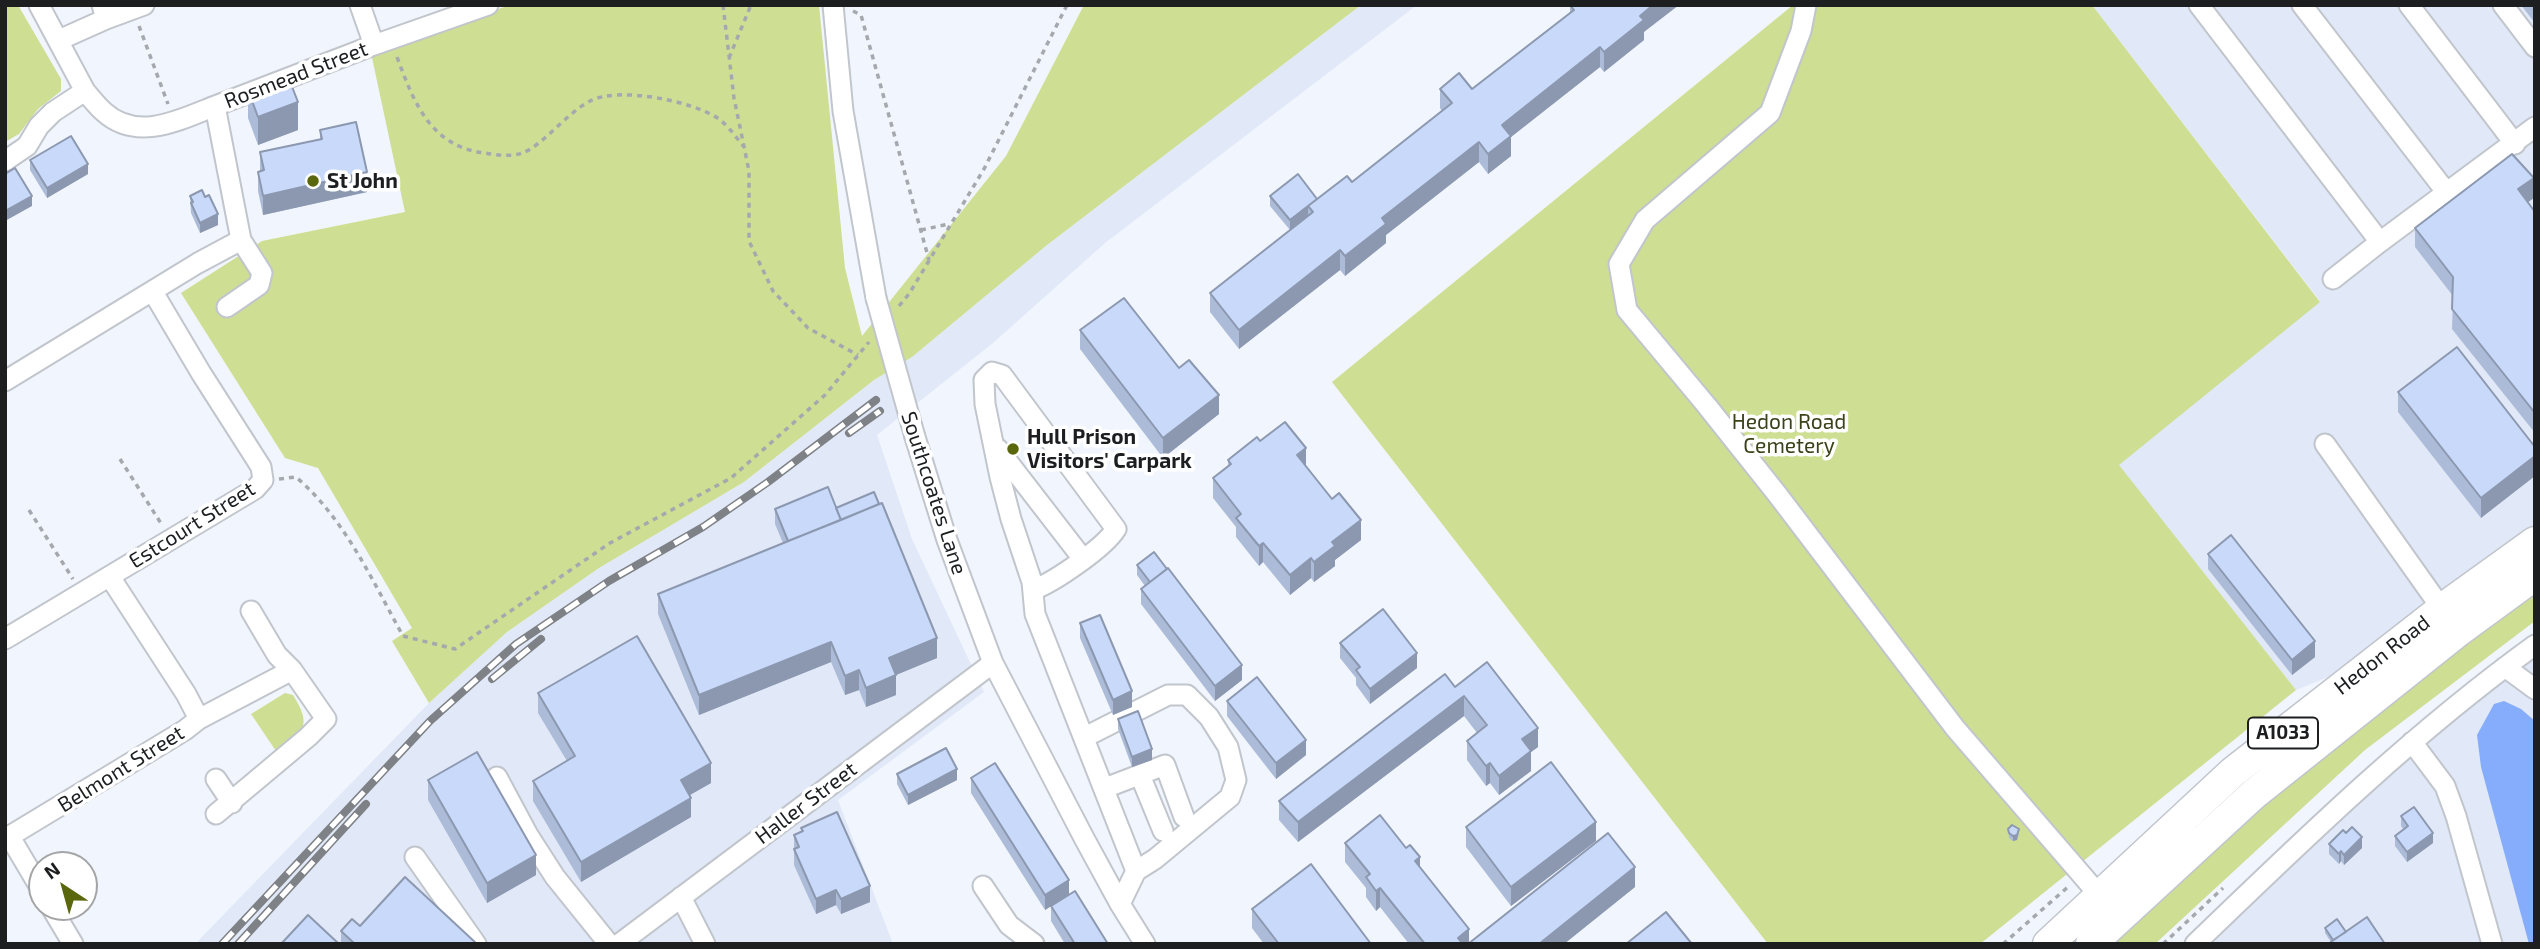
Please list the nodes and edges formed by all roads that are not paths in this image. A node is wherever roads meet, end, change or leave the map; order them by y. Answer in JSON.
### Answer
{"nodes":[{"id":1,"x":39,"y":5,"type":"edge"},
{"id":2,"x":360,"y":5,"type":"edge"},
{"id":3,"x":488,"y":5,"type":"edge"},
{"id":4,"x":1806,"y":5,"type":"edge"},
{"id":5,"x":2199,"y":5,"type":"edge"},
{"id":6,"x":2302,"y":5,"type":"edge"},
{"id":7,"x":2409,"y":5,"type":"edge"},
{"id":8,"x":2503,"y":5,"type":"edge"},
{"id":9,"x":139,"y":7,"type":"edge"},
{"id":10,"x":841,"y":8,"type":"edge"},
{"id":11,"x":104,"y":12,"type":"edge"},
{"id":12,"x":59,"y":40,"type":"junction"},
{"id":13,"x":382,"y":42,"type":"junction"},
{"id":14,"x":2535,"y":47,"type":"edge"},
{"id":15,"x":85,"y":91,"type":"junction"},
{"id":16,"x":215,"y":106,"type":"junction"},
{"id":17,"x":2535,"y":127,"type":"edge"},
{"id":18,"x":2515,"y":144,"type":"junction"},
{"id":19,"x":6,"y":159,"type":"edge"},
{"id":20,"x":2447,"y":193,"type":"junction"},
{"id":21,"x":241,"y":240,"type":"junction"},
{"id":22,"x":2380,"y":242,"type":"junction"},
{"id":23,"x":2333,"y":279,"type":"dead end"},
{"id":24,"x":153,"y":292,"type":"junction"},
{"id":25,"x":227,"y":307,"type":"dead end"},
{"id":26,"x":5,"y":382,"type":"edge"},
{"id":27,"x":2326,"y":444,"type":"dead end"},
{"id":28,"x":995,"y":446,"type":"junction"},
{"id":29,"x":2535,"y":542,"type":"edge"},
{"id":30,"x":1083,"y":559,"type":"junction"},
{"id":31,"x":2535,"y":575,"type":"edge"},
{"id":32,"x":110,"y":577,"type":"junction"},
{"id":33,"x":1041,"y":587,"type":"junction"},
{"id":34,"x":2442,"y":609,"type":"junction"},
{"id":35,"x":251,"y":611,"type":"dead end"},
{"id":36,"x":5,"y":639,"type":"edge"},
{"id":37,"x":2535,"y":645,"type":"edge"},
{"id":38,"x":993,"y":663,"type":"junction"},
{"id":39,"x":2505,"y":667,"type":"junction"},
{"id":40,"x":292,"y":670,"type":"junction"},
{"id":41,"x":2535,"y":689,"type":"edge"},
{"id":42,"x":199,"y":719,"type":"junction"},
{"id":43,"x":1084,"y":737,"type":"junction"},
{"id":44,"x":2412,"y":742,"type":"junction"},
{"id":45,"x":1140,"y":775,"type":"junction"},
{"id":46,"x":497,"y":777,"type":"dead end"},
{"id":47,"x":216,"y":779,"type":"dead end"},
{"id":48,"x":1105,"y":788,"type":"junction"},
{"id":49,"x":1184,"y":817,"type":"dead end"},
{"id":50,"x":1163,"y":831,"type":"dead end"},
{"id":51,"x":7,"y":838,"type":"edge"},
{"id":52,"x":415,"y":857,"type":"dead end"},
{"id":53,"x":28,"y":870,"type":"edge"},
{"id":54,"x":1136,"y":871,"type":"junction"},
{"id":55,"x":983,"y":886,"type":"dead end"},
{"id":56,"x":2100,"y":896,"type":"junction"},
{"id":57,"x":681,"y":897,"type":"junction"},
{"id":58,"x":1120,"y":904,"type":"junction"},
{"id":59,"x":59,"y":921,"type":"edge"},
{"id":60,"x":73,"y":944,"type":"edge"},
{"id":61,"x":476,"y":944,"type":"edge"},
{"id":62,"x":609,"y":944,"type":"edge"},
{"id":63,"x":619,"y":944,"type":"edge"},
{"id":64,"x":705,"y":944,"type":"edge"},
{"id":65,"x":1034,"y":944,"type":"edge"},
{"id":66,"x":1145,"y":944,"type":"edge"},
{"id":67,"x":2048,"y":944,"type":"edge"},
{"id":68,"x":2091,"y":944,"type":"edge"},
{"id":69,"x":2195,"y":944,"type":"edge"},
{"id":70,"x":2492,"y":944,"type":"edge"}],
"edges":[{"from":1,"to":12,"type":"street"},
{"from":2,"to":13,"type":"street"},
{"from":3,"to":13,"type":"street","name":"Rosmead Street"},
{"from":4,"to":56,"type":"street"},
{"from":5,"to":22,"type":"street"},
{"from":6,"to":20,"type":"street"},
{"from":7,"to":18,"type":"street"},
{"from":8,"to":14,"type":"street"},
{"from":9,"to":11,"type":"street"},
{"from":10,"to":38,"type":"street","name":"Southcoates Lane","bridge":true},
{"from":11,"to":12,"type":"street"},
{"from":12,"to":15,"type":"street"},
{"from":13,"to":16,"type":"street","name":"Rosmead Street"},
{"from":15,"to":16,"type":"street"},
{"from":15,"to":19,"type":"street"},
{"from":16,"to":21,"type":"street","name":"Rosmead Street"},
{"from":17,"to":18,"type":"street"},
{"from":18,"to":20,"type":"street"},
{"from":20,"to":22,"type":"street"},
{"from":21,"to":24,"type":"street"},
{"from":21,"to":25,"type":"street"},
{"from":22,"to":23,"type":"street"},
{"from":24,"to":26,"type":"street"},
{"from":24,"to":32,"type":"street","name":"Estcourt Street"},
{"from":27,"to":34,"type":"street"},
{"from":28,"to":30,"type":"street"},
{"from":28,"to":30,"type":"street"},
{"from":28,"to":33,"type":"street"},
{"from":29,"to":34,"type":"highway","name":"Hedon Road","number":"A1033"},
{"from":30,"to":33,"type":"street"},
{"from":31,"to":68,"type":"highway","name":"Hedon Road","number":"A1033"},
{"from":32,"to":36,"type":"street","name":"Estcourt Street"},
{"from":32,"to":42,"type":"street","name":"Belmont Street"},
{"from":33,"to":43,"type":"street"},
{"from":34,"to":56,"type":"highway","name":"Hedon Road","number":"A1033"},
{"from":35,"to":40,"type":"street"},
{"from":37,"to":39,"type":"street"},
{"from":38,"to":57,"type":"street","name":"Haller Street"},
{"from":38,"to":58,"type":"street","name":"Southcoates Lane"},
{"from":39,"to":41,"type":"street"},
{"from":39,"to":44,"type":"street"},
{"from":40,"to":42,"type":"street"},
{"from":40,"to":47,"type":"street"},
{"from":42,"to":51,"type":"street","name":"Belmont Street"},
{"from":43,"to":48,"type":"street"},
{"from":43,"to":54,"type":"street"},
{"from":44,"to":69,"type":"street"},
{"from":44,"to":70,"type":"street"},
{"from":45,"to":48,"type":"street"},
{"from":45,"to":49,"type":"street"},
{"from":45,"to":50,"type":"street"},
{"from":46,"to":62,"type":"street"},
{"from":48,"to":54,"type":"street"},
{"from":51,"to":53,"type":"street"},
{"from":52,"to":61,"type":"street"},
{"from":54,"to":58,"type":"street"},
{"from":55,"to":65,"type":"street"},
{"from":56,"to":67,"type":"highway","name":"Hedon Road","number":"A1033"},
{"from":57,"to":63,"type":"street","name":"Haller Street"},
{"from":57,"to":64,"type":"street"},
{"from":58,"to":66,"type":"street","name":"Southcoates Lane"},
{"from":59,"to":60,"type":"street"}]}
